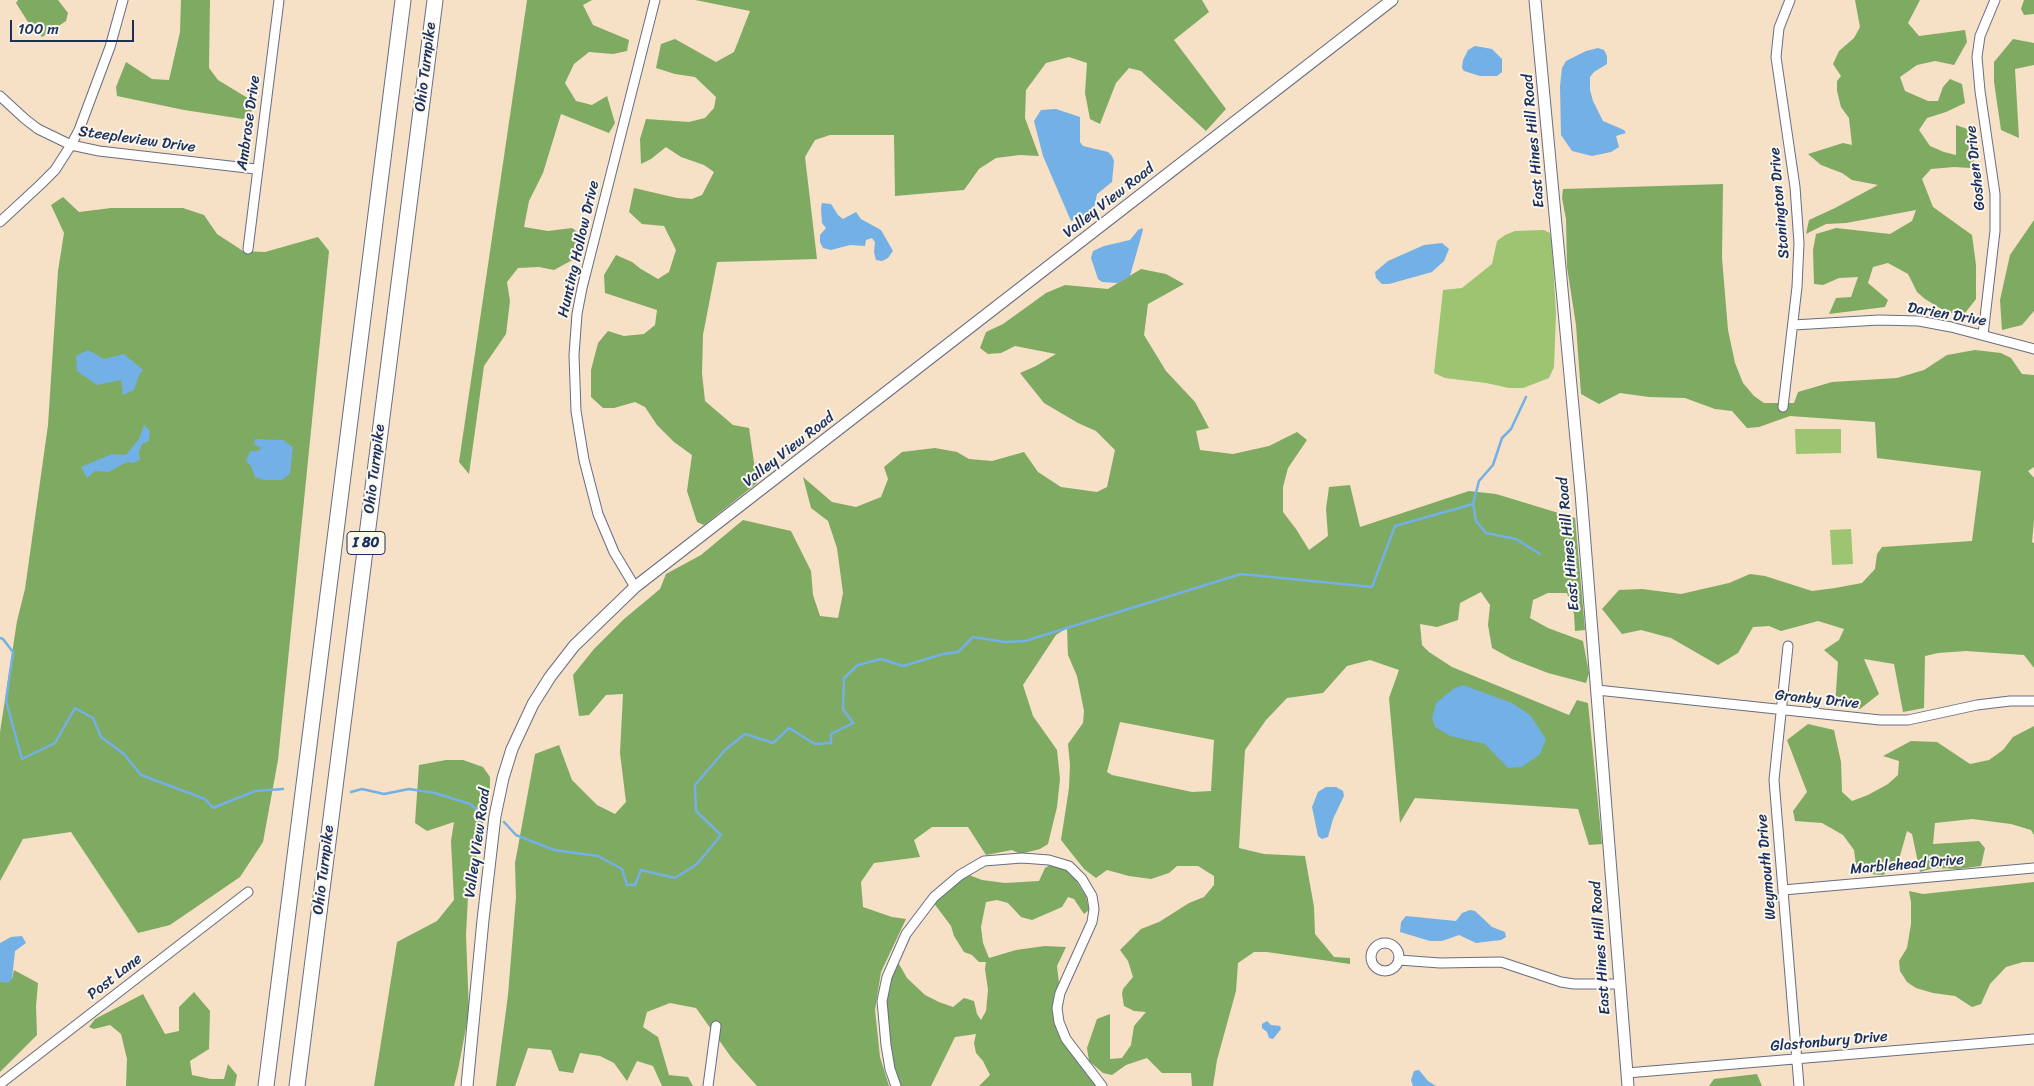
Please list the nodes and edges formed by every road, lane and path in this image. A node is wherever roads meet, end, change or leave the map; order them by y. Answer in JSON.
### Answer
{"nodes":[{"id":1,"x":122,"y":0,"type":"edge"},
{"id":2,"x":279,"y":0,"type":"edge"},
{"id":3,"x":403,"y":0,"type":"edge"},
{"id":4,"x":435,"y":0,"type":"edge"},
{"id":5,"x":655,"y":0,"type":"edge"},
{"id":6,"x":1392,"y":0,"type":"edge"},
{"id":7,"x":1535,"y":0,"type":"edge"},
{"id":8,"x":1790,"y":0,"type":"edge"},
{"id":9,"x":1995,"y":0,"type":"edge"},
{"id":10,"x":0,"y":96,"type":"edge"},
{"id":11,"x":71,"y":145,"type":"junction"},
{"id":12,"x":256,"y":169,"type":"junction"},
{"id":13,"x":0,"y":222,"type":"edge"},
{"id":14,"x":248,"y":249,"type":"dead end"},
{"id":15,"x":1793,"y":325,"type":"junction"},
{"id":16,"x":1983,"y":335,"type":"junction"},
{"id":17,"x":2034,"y":349,"type":"edge"},
{"id":18,"x":1784,"y":407,"type":"dead end"},
{"id":19,"x":635,"y":587,"type":"junction"},
{"id":20,"x":1788,"y":646,"type":"dead end"},
{"id":21,"x":1596,"y":690,"type":"junction"},
{"id":22,"x":2034,"y":701,"type":"edge"},
{"id":23,"x":1780,"y":710,"type":"junction"},
{"id":24,"x":2034,"y":868,"type":"edge"},
{"id":25,"x":1783,"y":890,"type":"junction"},
{"id":26,"x":248,"y":892,"type":"dead end"},
{"id":27,"x":1399,"y":960,"type":"dead end"},
{"id":28,"x":1619,"y":984,"type":"junction"},
{"id":29,"x":716,"y":1026,"type":"dead end"},
{"id":30,"x":2034,"y":1038,"type":"edge"},
{"id":31,"x":1797,"y":1058,"type":"junction"},
{"id":32,"x":1627,"y":1073,"type":"junction"},
{"id":33,"x":0,"y":1084,"type":"edge"},
{"id":34,"x":266,"y":1086,"type":"edge"},
{"id":35,"x":297,"y":1086,"type":"edge"},
{"id":36,"x":467,"y":1086,"type":"edge"},
{"id":37,"x":708,"y":1086,"type":"edge"},
{"id":38,"x":896,"y":1086,"type":"edge"},
{"id":39,"x":1102,"y":1086,"type":"edge"},
{"id":40,"x":1628,"y":1086,"type":"edge"},
{"id":41,"x":1799,"y":1086,"type":"edge"}],
"edges":[{"from":1,"to":11,"type":"street"},
{"from":2,"to":12,"type":"street","name":"Ambrose Drive"},
{"from":3,"to":34,"type":"highway","name":"Ohio Turnpike","number":"I 80"},
{"from":4,"to":35,"type":"highway","name":"Ohio Turnpike","number":"I 80"},
{"from":5,"to":19,"type":"street","name":"Hunting Hollow Drive"},
{"from":6,"to":19,"type":"main road","name":"Valley View Road"},
{"from":7,"to":21,"type":"main road","name":"East Hines Hill Road"},
{"from":8,"to":15,"type":"street","name":"Stonington Drive"},
{"from":9,"to":16,"type":"street","name":"Goshen Drive"},
{"from":10,"to":11,"type":"street","name":"Steepleview Drive"},
{"from":11,"to":12,"type":"street","name":"Steepleview Drive"},
{"from":11,"to":13,"type":"street"},
{"from":12,"to":14,"type":"street","name":"Ambrose Drive"},
{"from":15,"to":16,"type":"street","name":"Darien Drive"},
{"from":15,"to":18,"type":"street","name":"Stonington Drive"},
{"from":16,"to":17,"type":"street","name":"Darien Drive"},
{"from":19,"to":36,"type":"main road","name":"Valley View Road"},
{"from":20,"to":23,"type":"street","name":"Weymouth Drive"},
{"from":21,"to":23,"type":"street","name":"Granby Drive"},
{"from":21,"to":28,"type":"main road","name":"East Hines Hill Road"},
{"from":22,"to":23,"type":"street","name":"Granby Drive"},
{"from":23,"to":25,"type":"street","name":"Weymouth Drive"},
{"from":24,"to":25,"type":"street","name":"Marblehead Drive"},
{"from":25,"to":31,"type":"street","name":"Weymouth Drive"},
{"from":26,"to":33,"type":"street","name":"Post Lane"},
{"from":27,"to":28,"type":"street"},
{"from":28,"to":32,"type":"main road","name":"East Hines Hill Road"},
{"from":29,"to":37,"type":"street"},
{"from":30,"to":31,"type":"street","name":"Glastonbury Drive"},
{"from":31,"to":32,"type":"street","name":"Glastonbury Drive"},
{"from":31,"to":41,"type":"street","name":"Weymouth Drive"},
{"from":32,"to":40,"type":"main road","name":"East Hines Hill Road"},
{"from":38,"to":39,"type":"street"}]}
